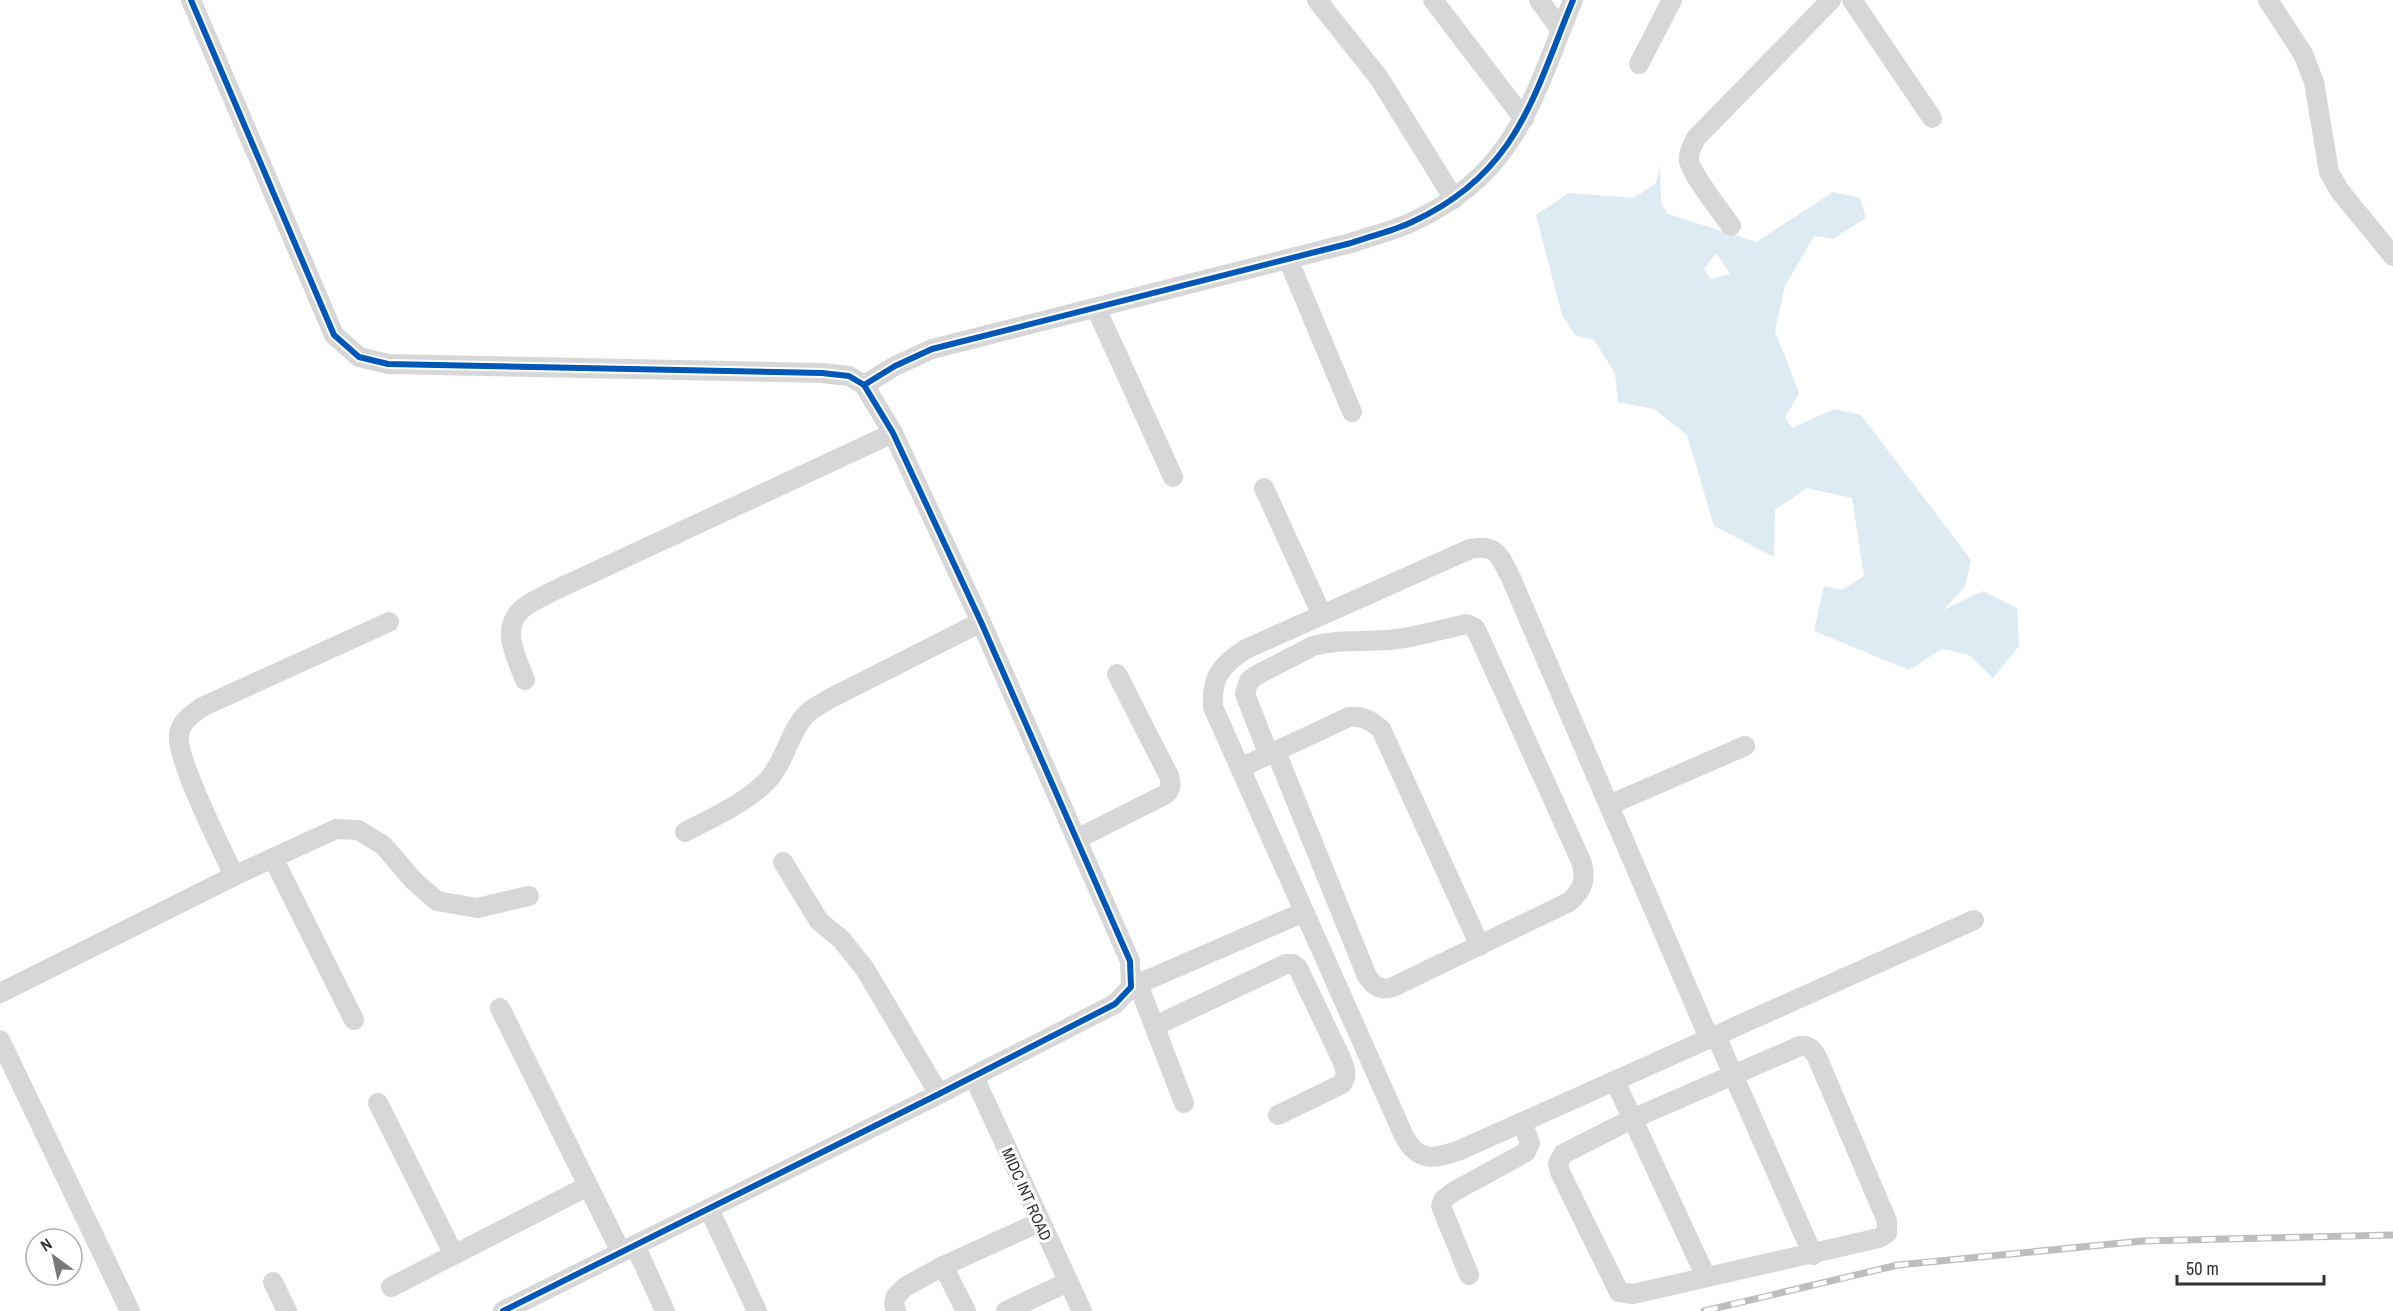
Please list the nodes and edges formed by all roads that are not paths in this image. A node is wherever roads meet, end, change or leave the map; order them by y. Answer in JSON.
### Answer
{"nodes":[{"id":1,"x":190,"y":0,"type":"edge"},
{"id":2,"x":1317,"y":0,"type":"edge"},
{"id":3,"x":1433,"y":0,"type":"edge"},
{"id":4,"x":1539,"y":0,"type":"edge"},
{"id":5,"x":1573,"y":0,"type":"edge"},
{"id":6,"x":1672,"y":0,"type":"edge"},
{"id":7,"x":1832,"y":0,"type":"edge"},
{"id":8,"x":1852,"y":0,"type":"edge"},
{"id":9,"x":2268,"y":0,"type":"edge"},
{"id":10,"x":1561,"y":30,"type":"junction"},
{"id":11,"x":1639,"y":64,"type":"dead end"},
{"id":12,"x":1932,"y":118,"type":"dead end"},
{"id":13,"x":1524,"y":119,"type":"junction"},
{"id":14,"x":1454,"y":199,"type":"junction"},
{"id":15,"x":1731,"y":226,"type":"dead end"},
{"id":16,"x":2393,"y":256,"type":"edge"},
{"id":17,"x":1288,"y":259,"type":"junction"},
{"id":18,"x":1096,"y":308,"type":"junction"},
{"id":19,"x":864,"y":385,"type":"junction"},
{"id":20,"x":1352,"y":412,"type":"dead end"},
{"id":21,"x":894,"y":433,"type":"junction"},
{"id":22,"x":1173,"y":477,"type":"dead end"},
{"id":23,"x":1264,"y":488,"type":"dead end"},
{"id":24,"x":1322,"y":615,"type":"junction"},
{"id":25,"x":389,"y":622,"type":"dead end"},
{"id":26,"x":981,"y":622,"type":"junction"},
{"id":27,"x":1117,"y":674,"type":"dead end"},
{"id":28,"x":525,"y":680,"type":"dead end"},
{"id":29,"x":1745,"y":746,"type":"dead end"},
{"id":30,"x":1272,"y":753,"type":"junction"},
{"id":31,"x":1240,"y":768,"type":"junction"},
{"id":32,"x":1609,"y":805,"type":"junction"},
{"id":33,"x":685,"y":832,"type":"dead end"},
{"id":34,"x":1077,"y":839,"type":"junction"},
{"id":35,"x":273,"y":858,"type":"junction"},
{"id":36,"x":783,"y":862,"type":"dead end"},
{"id":37,"x":234,"y":876,"type":"junction"},
{"id":38,"x":529,"y":896,"type":"dead end"},
{"id":39,"x":1304,"y":912,"type":"junction"},
{"id":40,"x":1974,"y":920,"type":"dead end"},
{"id":41,"x":1480,"y":946,"type":"junction"},
{"id":42,"x":1135,"y":985,"type":"junction"},
{"id":43,"x":0,"y":993,"type":"edge"},
{"id":44,"x":500,"y":1008,"type":"dead end"},
{"id":45,"x":354,"y":1020,"type":"dead end"},
{"id":46,"x":1155,"y":1026,"type":"junction"},
{"id":47,"x":1712,"y":1037,"type":"junction"},
{"id":48,"x":0,"y":1040,"type":"edge"},
{"id":49,"x":1734,"y":1076,"type":"junction"},
{"id":50,"x":974,"y":1077,"type":"junction"},
{"id":51,"x":1615,"y":1081,"type":"junction"},
{"id":52,"x":939,"y":1094,"type":"junction"},
{"id":53,"x":378,"y":1103,"type":"dead end"},
{"id":54,"x":1184,"y":1103,"type":"dead end"},
{"id":55,"x":1278,"y":1115,"type":"dead end"},
{"id":56,"x":1632,"y":1119,"type":"junction"},
{"id":57,"x":1522,"y":1122,"type":"junction"},
{"id":58,"x":588,"y":1186,"type":"junction"},
{"id":59,"x":709,"y":1209,"type":"junction"},
{"id":60,"x":1040,"y":1222,"type":"junction"},
{"id":61,"x":628,"y":1249,"type":"junction"},
{"id":62,"x":454,"y":1255,"type":"junction"},
{"id":63,"x":1813,"y":1255,"type":"junction"},
{"id":64,"x":943,"y":1266,"type":"junction"},
{"id":65,"x":1469,"y":1275,"type":"dead end"},
{"id":66,"x":1706,"y":1277,"type":"junction"},
{"id":67,"x":273,"y":1282,"type":"dead end"},
{"id":68,"x":1068,"y":1282,"type":"junction"},
{"id":69,"x":391,"y":1287,"type":"dead end"},
{"id":70,"x":130,"y":1311,"type":"edge"},
{"id":71,"x":287,"y":1311,"type":"edge"},
{"id":72,"x":503,"y":1311,"type":"edge"},
{"id":73,"x":664,"y":1311,"type":"edge"},
{"id":74,"x":757,"y":1311,"type":"edge"},
{"id":75,"x":896,"y":1311,"type":"edge"},
{"id":76,"x":966,"y":1311,"type":"edge"},
{"id":77,"x":1006,"y":1311,"type":"edge"},
{"id":78,"x":1082,"y":1311,"type":"edge"}],
"edges":[{"from":1,"to":19,"type":"street"},
{"from":2,"to":14,"type":"street"},
{"from":3,"to":13,"type":"street"},
{"from":4,"to":10,"type":"street"},
{"from":5,"to":10,"type":"street"},
{"from":6,"to":11,"type":"street"},
{"from":7,"to":15,"type":"street"},
{"from":8,"to":12,"type":"street"},
{"from":9,"to":16,"type":"street"},
{"from":10,"to":13,"type":"street"},
{"from":13,"to":14,"type":"street"},
{"from":14,"to":17,"type":"street"},
{"from":17,"to":18,"type":"street"},
{"from":17,"to":20,"type":"street"},
{"from":18,"to":19,"type":"street"},
{"from":18,"to":22,"type":"street"},
{"from":19,"to":21,"type":"street"},
{"from":21,"to":26,"type":"street"},
{"from":21,"to":28,"type":"street"},
{"from":23,"to":24,"type":"street"},
{"from":24,"to":31,"type":"street"},
{"from":24,"to":32,"type":"street"},
{"from":25,"to":37,"type":"street"},
{"from":26,"to":33,"type":"street"},
{"from":26,"to":34,"type":"street"},
{"from":27,"to":34,"type":"street"},
{"from":29,"to":32,"type":"street"},
{"from":30,"to":31,"type":"street"},
{"from":30,"to":41,"type":"street"},
{"from":30,"to":41,"type":"street"},
{"from":30,"to":41,"type":"street"},
{"from":31,"to":39,"type":"street"},
{"from":32,"to":47,"type":"street"},
{"from":34,"to":42,"type":"street"},
{"from":35,"to":37,"type":"street"},
{"from":35,"to":38,"type":"street"},
{"from":35,"to":45,"type":"street"},
{"from":36,"to":52,"type":"street"},
{"from":37,"to":43,"type":"street"},
{"from":39,"to":42,"type":"street"},
{"from":39,"to":57,"type":"street"},
{"from":40,"to":47,"type":"street"},
{"from":42,"to":46,"type":"street"},
{"from":42,"to":50,"type":"street"},
{"from":44,"to":58,"type":"street"},
{"from":46,"to":54,"type":"street"},
{"from":46,"to":55,"type":"street"},
{"from":47,"to":49,"type":"street"},
{"from":47,"to":51,"type":"street"},
{"from":48,"to":70,"type":"street"},
{"from":49,"to":56,"type":"street"},
{"from":49,"to":63,"type":"street"},
{"from":49,"to":63,"type":"street"},
{"from":50,"to":52,"type":"street"},
{"from":50,"to":60,"type":"street","name":"MIDC INT ROAD"},
{"from":51,"to":56,"type":"street"},
{"from":51,"to":57,"type":"street"},
{"from":52,"to":59,"type":"street"},
{"from":53,"to":62,"type":"street"},
{"from":56,"to":66,"type":"street"},
{"from":56,"to":66,"type":"street"},
{"from":57,"to":65,"type":"street"},
{"from":58,"to":61,"type":"street"},
{"from":58,"to":62,"type":"street"},
{"from":59,"to":61,"type":"street"},
{"from":59,"to":74,"type":"street"},
{"from":60,"to":64,"type":"street"},
{"from":60,"to":68,"type":"street","name":"MIDC INT ROAD"},
{"from":61,"to":72,"type":"street"},
{"from":61,"to":73,"type":"street"},
{"from":62,"to":69,"type":"street"},
{"from":63,"to":66,"type":"street"},
{"from":64,"to":75,"type":"street"},
{"from":64,"to":76,"type":"street"},
{"from":67,"to":71,"type":"street"},
{"from":68,"to":77,"type":"street"},
{"from":68,"to":78,"type":"street","name":"MIDC INT ROAD"}]}
